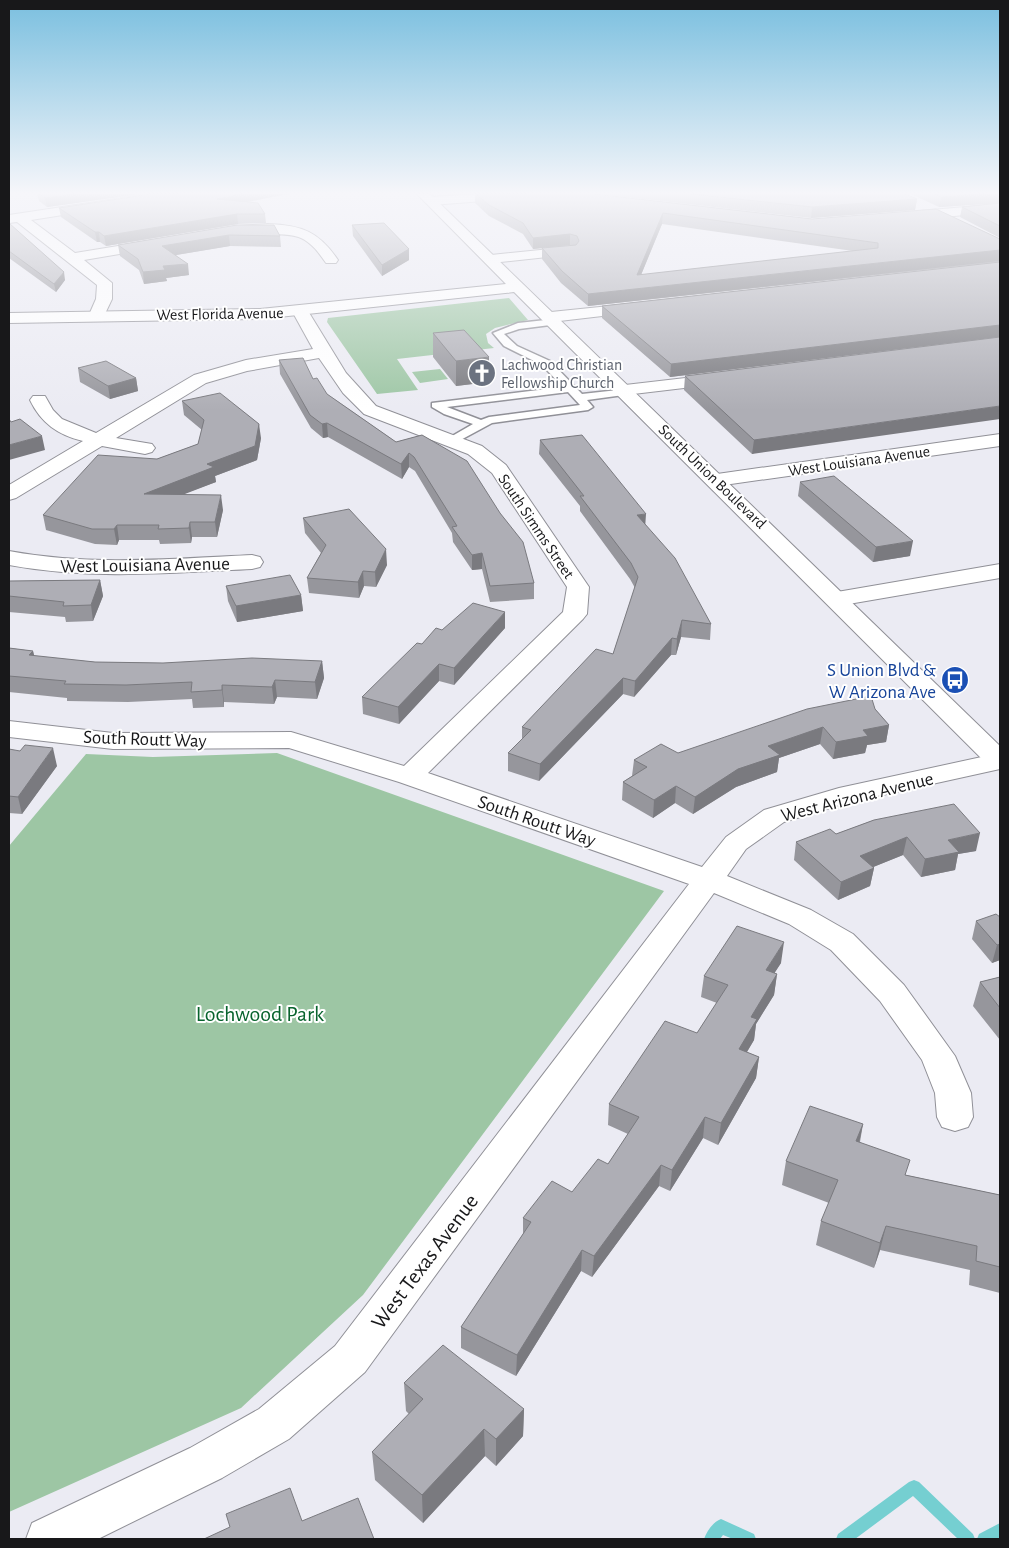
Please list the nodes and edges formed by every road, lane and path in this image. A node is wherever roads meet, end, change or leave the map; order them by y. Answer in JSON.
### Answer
{"nodes":[{"id":1,"x":83,"y":266,"type":"edge"},
{"id":2,"x":499,"y":266,"type":"edge"},
{"id":3,"x":520,"y":287,"type":"junction"},
{"id":4,"x":655,"y":306,"type":"edge"},
{"id":5,"x":300,"y":311,"type":"junction"},
{"id":6,"x":98,"y":314,"type":"junction"},
{"id":7,"x":9,"y":318,"type":"edge"},
{"id":8,"x":553,"y":320,"type":"junction"},
{"id":9,"x":325,"y":352,"type":"junction"},
{"id":10,"x":740,"y":377,"type":"edge"},
{"id":11,"x":571,"y":389,"type":"junction"},
{"id":12,"x":626,"y":391,"type":"junction"},
{"id":13,"x":580,"y":398,"type":"junction"},
{"id":14,"x":39,"y":400,"type":"dead end"},
{"id":15,"x":482,"y":424,"type":"junction"},
{"id":16,"x":99,"y":440,"type":"junction"},
{"id":17,"x":1000,"y":440,"type":"edge"},
{"id":18,"x":452,"y":441,"type":"junction"},
{"id":19,"x":145,"y":448,"type":"dead end"},
{"id":20,"x":717,"y":480,"type":"junction"},
{"id":21,"x":9,"y":494,"type":"edge"},
{"id":22,"x":9,"y":558,"type":"edge"},
{"id":23,"x":252,"y":562,"type":"dead end"},
{"id":24,"x":1000,"y":571,"type":"edge"},
{"id":25,"x":837,"y":599,"type":"junction"},
{"id":26,"x":9,"y":729,"type":"edge"},
{"id":27,"x":1000,"y":761,"type":"edge"},
{"id":28,"x":409,"y":776,"type":"junction"},
{"id":29,"x":709,"y":880,"type":"junction"},
{"id":30,"x":955,"y":1117,"type":"dead end"},
{"id":31,"x":49,"y":1539,"type":"edge"}],
"edges":[{"from":1,"to":6,"type":"street"},
{"from":2,"to":3,"type":"street","name":"South Union Boulevard"},
{"from":3,"to":5,"type":"street","name":"West Florida Avenue"},
{"from":3,"to":8,"type":"street","name":"South Union Boulevard"},
{"from":4,"to":8,"type":"street"},
{"from":5,"to":6,"type":"street","name":"West Florida Avenue"},
{"from":5,"to":9,"type":"street","name":"South Simms Street"},
{"from":6,"to":7,"type":"street","name":"West Florida Avenue"},
{"from":8,"to":11,"type":"lane"},
{"from":8,"to":12,"type":"street","name":"South Union Boulevard"},
{"from":9,"to":16,"type":"street"},
{"from":9,"to":18,"type":"street","name":"South Simms Street"},
{"from":10,"to":12,"type":"street"},
{"from":11,"to":13,"type":"lane"},
{"from":11,"to":15,"type":"lane"},
{"from":12,"to":13,"type":"lane"},
{"from":12,"to":20,"type":"street","name":"South Union Boulevard"},
{"from":13,"to":15,"type":"lane"},
{"from":14,"to":16,"type":"street"},
{"from":15,"to":18,"type":"lane"},
{"from":16,"to":19,"type":"street"},
{"from":16,"to":21,"type":"street"},
{"from":17,"to":20,"type":"street","name":"West Louisiana Avenue"},
{"from":18,"to":28,"type":"street","name":"South Simms Street"},
{"from":20,"to":25,"type":"street","name":"South Union Boulevard"},
{"from":22,"to":23,"type":"street","name":"West Louisiana Avenue"},
{"from":24,"to":25,"type":"street"},
{"from":25,"to":27,"type":"street","name":"South Union Boulevard"},
{"from":26,"to":28,"type":"street","name":"South Routt Way"},
{"from":27,"to":29,"type":"street","name":"West Arizona Avenue"},
{"from":28,"to":29,"type":"street","name":"South Routt Way"},
{"from":29,"to":30,"type":"street","name":"South Routt Way"},
{"from":29,"to":31,"type":"street","name":"West Texas Avenue"}]}
